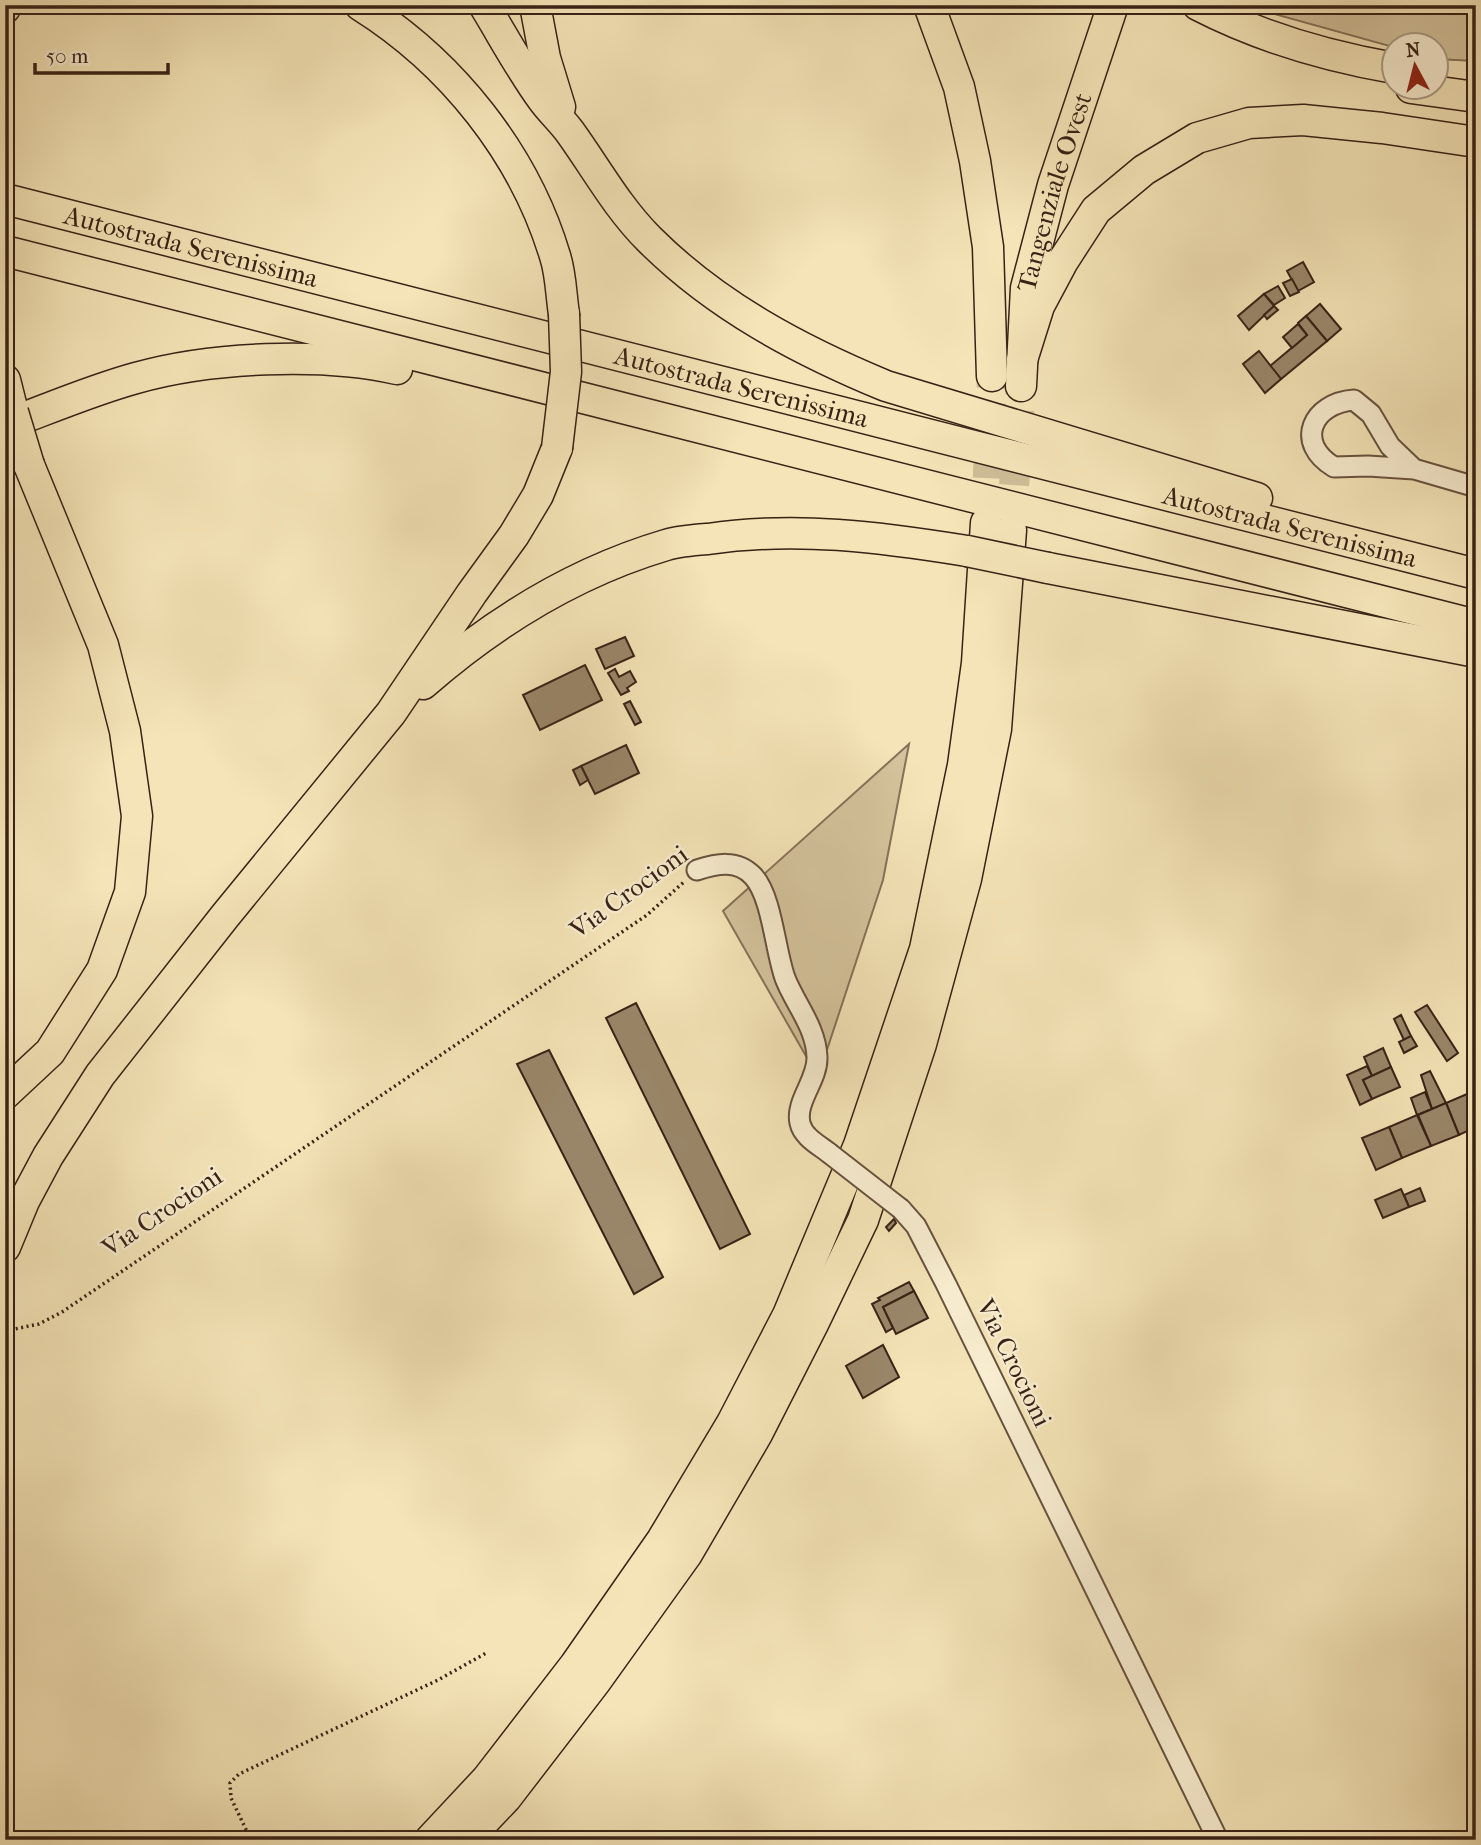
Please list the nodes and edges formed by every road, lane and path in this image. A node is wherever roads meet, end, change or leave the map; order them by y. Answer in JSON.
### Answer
{"nodes":[{"id":1,"x":360,"y":5,"type":"edge"},
{"id":2,"x":484,"y":5,"type":"edge"},
{"id":3,"x":535,"y":5,"type":"edge"},
{"id":4,"x":929,"y":5,"type":"edge"},
{"id":5,"x":1113,"y":5,"type":"edge"},
{"id":6,"x":1198,"y":5,"type":"edge"},
{"id":7,"x":1234,"y":24,"type":"junction"},
{"id":8,"x":1380,"y":65,"type":"edge"},
{"id":9,"x":1450,"y":75,"type":"edge"},
{"id":10,"x":1476,"y":77,"type":"edge"},
{"id":11,"x":1380,"y":80,"type":"edge"},
{"id":12,"x":1450,"y":93,"type":"edge"},
{"id":13,"x":1476,"y":97,"type":"edge"},
{"id":14,"x":569,"y":130,"type":"junction"},
{"id":15,"x":1476,"y":142,"type":"edge"},
{"id":16,"x":5,"y":199,"type":"edge"},
{"id":17,"x":5,"y":251,"type":"edge"},
{"id":18,"x":992,"y":376,"type":"tunnel mouth"},
{"id":19,"x":5,"y":380,"type":"edge"},
{"id":20,"x":9,"y":419,"type":"edge"},
{"id":21,"x":754,"y":441,"type":"junction"},
{"id":22,"x":1414,"y":469,"type":"junction"},
{"id":23,"x":1476,"y":487,"type":"edge"},
{"id":24,"x":1476,"y":568,"type":"edge"},
{"id":25,"x":1476,"y":574,"type":"edge"},
{"id":26,"x":1476,"y":625,"type":"edge"},
{"id":27,"x":1476,"y":652,"type":"edge"},
{"id":28,"x":391,"y":713,"type":"junction"},
{"id":29,"x":697,"y":870,"type":"joint"},
{"id":30,"x":5,"y":1094,"type":"edge"},
{"id":31,"x":5,"y":1247,"type":"edge"},
{"id":32,"x":5,"y":1331,"type":"edge"},
{"id":33,"x":488,"y":1652,"type":"dead end"},
{"id":34,"x":251,"y":1840,"type":"edge"},
{"id":35,"x":430,"y":1840,"type":"edge"},
{"id":36,"x":467,"y":1840,"type":"edge"},
{"id":37,"x":1218,"y":1840,"type":"edge"}],
"edges":[{"from":1,"to":28,"type":"highway","bridge":true},
{"from":2,"to":14,"type":"highway"},
{"from":3,"to":14,"type":"highway"},
{"from":4,"to":18,"type":"highway","name":"Tangenziale Ovest"},
{"from":5,"to":15,"type":"highway","name":"Tangenziale Ovest"},
{"from":6,"to":7,"type":"highway"},
{"from":7,"to":8,"type":"highway"},
{"from":7,"to":11,"type":"highway"},
{"from":9,"to":10,"type":"highway"},
{"from":12,"to":13,"type":"highway"},
{"from":14,"to":24,"type":"highway"},
{"from":16,"to":25,"type":"highway","name":"Autostrada Serenissima"},
{"from":17,"to":21,"type":"highway","name":"Autostrada Serenissima"},
{"from":19,"to":20,"type":"highway"},
{"from":20,"to":21,"type":"highway"},
{"from":20,"to":30,"type":"highway","bridge":true},
{"from":21,"to":26,"type":"highway","name":"Autostrada Serenissima"},
{"from":22,"to":22,"type":"street"},
{"from":22,"to":23,"type":"street"},
{"from":27,"to":28,"type":"highway","bridge":true},
{"from":28,"to":31,"type":"highway"},
{"from":29,"to":32,"type":"path","name":"Via Crocioni"},
{"from":29,"to":37,"type":"street","name":"Via Crocioni","bridge":true},
{"from":33,"to":34,"type":"path"},
{"from":35,"to":36,"type":"highway"}]}
